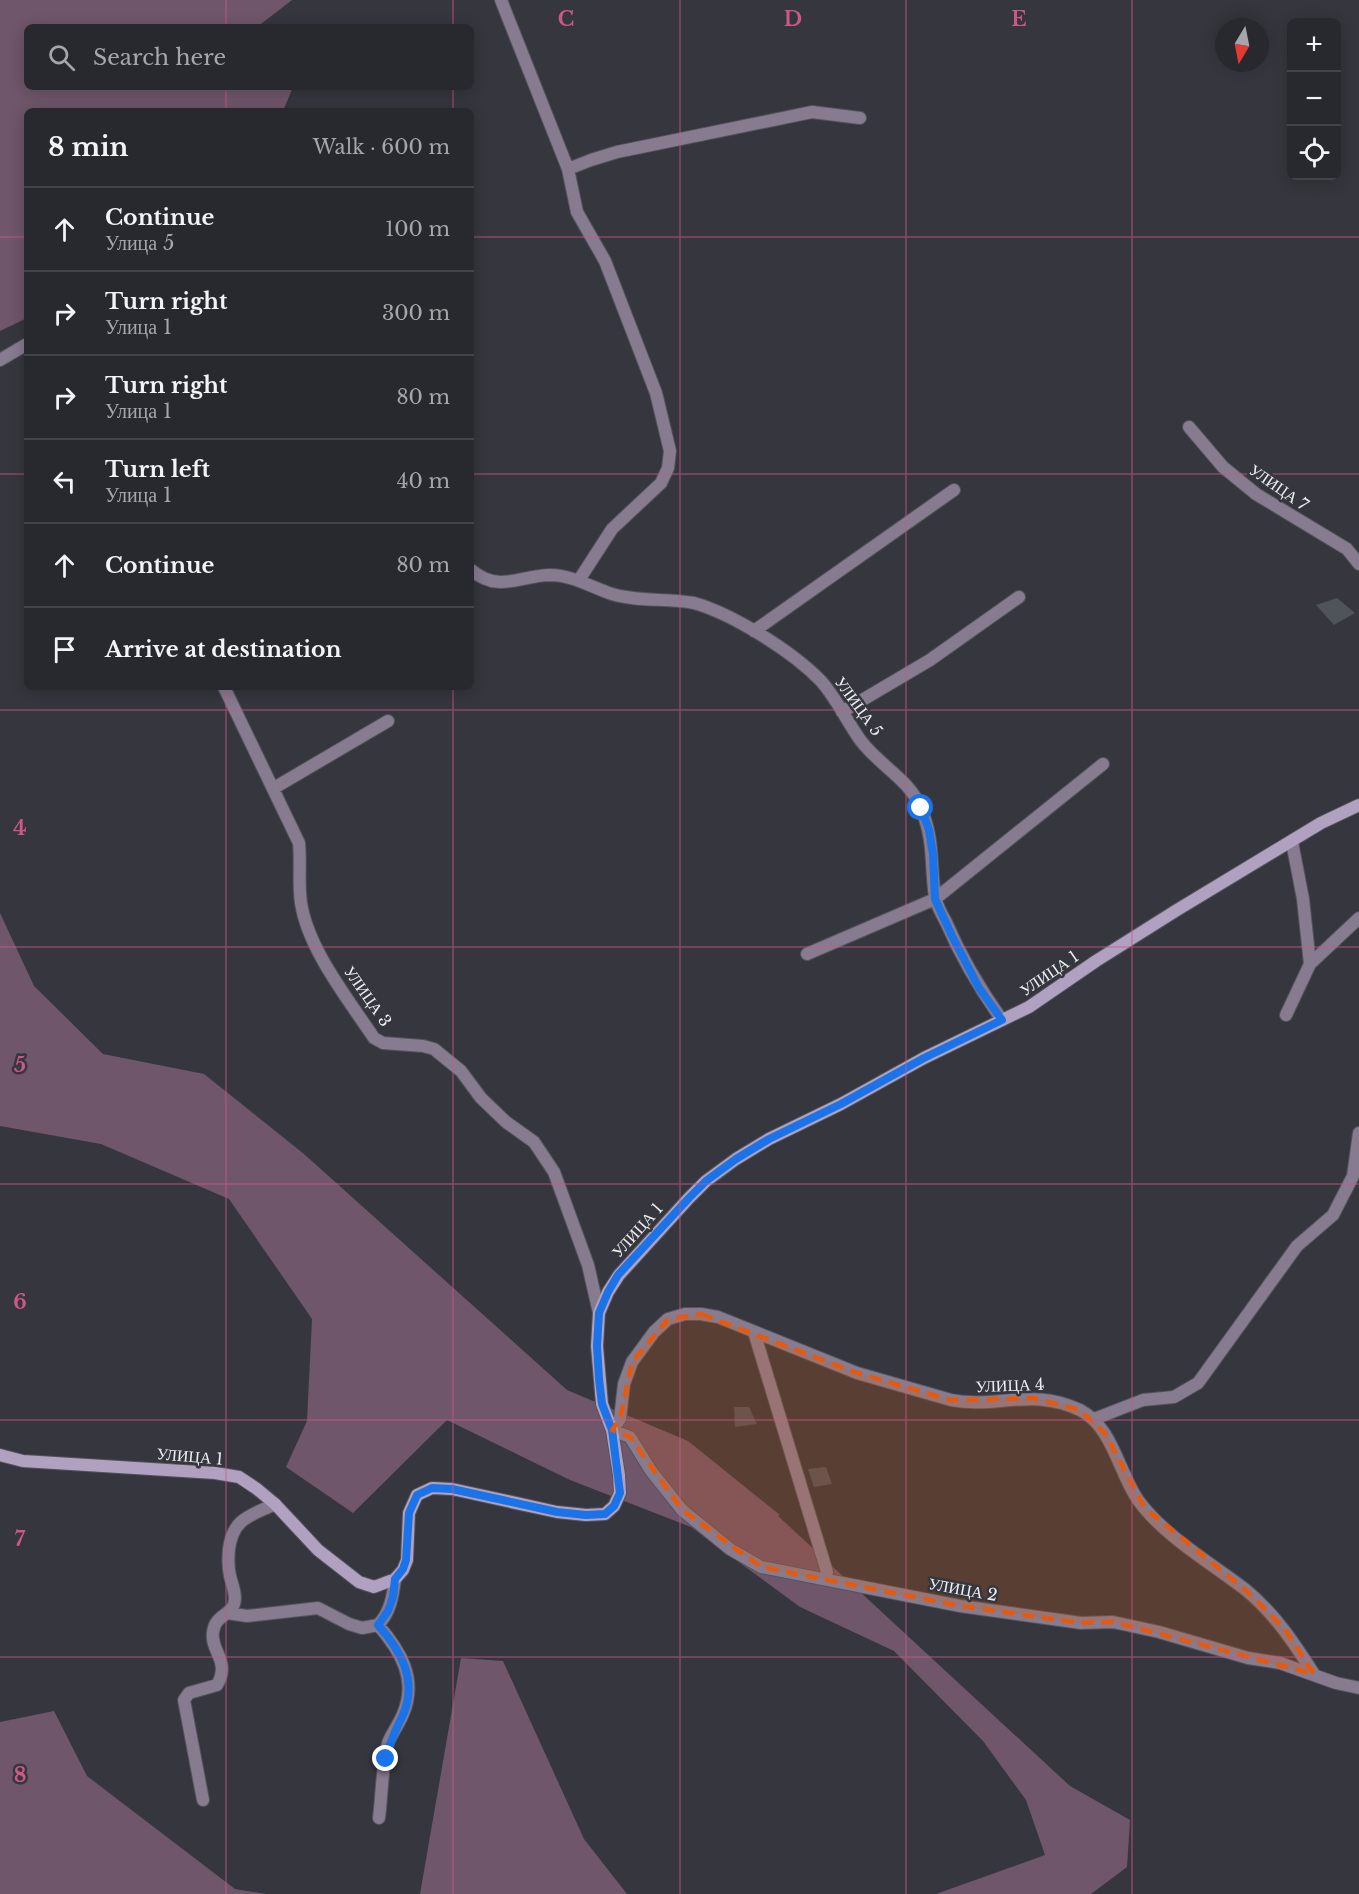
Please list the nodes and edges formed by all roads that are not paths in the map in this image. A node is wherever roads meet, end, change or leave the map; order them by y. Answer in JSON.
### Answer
{"nodes":[{"id":1,"x":501,"y":0,"type":"edge"},
{"id":2,"x":860,"y":118,"type":"dead end"},
{"id":3,"x":568,"y":170,"type":"junction"},
{"id":4,"x":24,"y":346,"type":"edge"},
{"id":5,"x":0,"y":360,"type":"edge"},
{"id":6,"x":1190,"y":427,"type":"dead end"},
{"id":7,"x":954,"y":490,"type":"dead end"},
{"id":8,"x":1359,"y":564,"type":"edge"},
{"id":9,"x":474,"y":572,"type":"edge"},
{"id":10,"x":579,"y":580,"type":"junction"},
{"id":11,"x":1019,"y":597,"type":"dead end"},
{"id":12,"x":754,"y":631,"type":"junction"},
{"id":13,"x":225,"y":690,"type":"edge"},
{"id":14,"x":842,"y":712,"type":"junction"},
{"id":15,"x":388,"y":721,"type":"dead end"},
{"id":16,"x":1103,"y":764,"type":"dead end"},
{"id":17,"x":274,"y":788,"type":"junction"},
{"id":18,"x":1359,"y":805,"type":"edge"},
{"id":19,"x":1292,"y":842,"type":"junction"},
{"id":20,"x":935,"y":899,"type":"junction"},
{"id":21,"x":1359,"y":918,"type":"edge"},
{"id":22,"x":807,"y":954,"type":"dead end"},
{"id":23,"x":1310,"y":964,"type":"junction"},
{"id":24,"x":1286,"y":1015,"type":"dead end"},
{"id":25,"x":1002,"y":1020,"type":"junction"},
{"id":26,"x":1359,"y":1133,"type":"edge"},
{"id":27,"x":599,"y":1313,"type":"junction"},
{"id":28,"x":754,"y":1332,"type":"junction"},
{"id":29,"x":1095,"y":1419,"type":"junction"},
{"id":30,"x":612,"y":1430,"type":"junction"},
{"id":31,"x":0,"y":1455,"type":"edge"},
{"id":32,"x":275,"y":1504,"type":"junction"},
{"id":33,"x":827,"y":1572,"type":"dead end"},
{"id":34,"x":395,"y":1579,"type":"junction"},
{"id":35,"x":226,"y":1612,"type":"junction"},
{"id":36,"x":378,"y":1625,"type":"junction"},
{"id":37,"x":1314,"y":1674,"type":"junction"},
{"id":38,"x":1359,"y":1688,"type":"edge"},
{"id":39,"x":203,"y":1800,"type":"dead end"},
{"id":40,"x":379,"y":1818,"type":"dead end"}],
"edges":[{"from":1,"to":3,"type":"street"},
{"from":2,"to":3,"type":"street"},
{"from":3,"to":10,"type":"street"},
{"from":4,"to":5,"type":"street"},
{"from":6,"to":8,"type":"street","name":"УЛИЦА 7"},
{"from":7,"to":12,"type":"street"},
{"from":9,"to":10,"type":"street","name":"УЛИЦА 5"},
{"from":10,"to":12,"type":"street","name":"УЛИЦА 5"},
{"from":11,"to":14,"type":"street"},
{"from":12,"to":14,"type":"street","name":"УЛИЦА 5"},
{"from":13,"to":17,"type":"street","name":"УЛИЦА 3"},
{"from":14,"to":20,"type":"street","name":"УЛИЦА 5"},
{"from":15,"to":17,"type":"street"},
{"from":16,"to":20,"type":"street"},
{"from":17,"to":27,"type":"street","name":"УЛИЦА 3"},
{"from":18,"to":19,"type":"main road","name":"УЛИЦА 1"},
{"from":19,"to":23,"type":"street"},
{"from":19,"to":25,"type":"main road","name":"УЛИЦА 1"},
{"from":20,"to":22,"type":"street"},
{"from":20,"to":25,"type":"street","name":"УЛИЦА 5"},
{"from":21,"to":23,"type":"street"},
{"from":23,"to":24,"type":"street"},
{"from":25,"to":27,"type":"main road","name":"УЛИЦА 1"},
{"from":26,"to":29,"type":"street"},
{"from":27,"to":30,"type":"main road","name":"УЛИЦА 1"},
{"from":28,"to":29,"type":"street","name":"УЛИЦА 4"},
{"from":28,"to":30,"type":"street","name":"УЛИЦА 4"},
{"from":28,"to":33,"type":"street"},
{"from":29,"to":37,"type":"street"},
{"from":30,"to":34,"type":"main road","name":"УЛИЦА 1"},
{"from":30,"to":37,"type":"street","name":"УЛИЦА 2"},
{"from":31,"to":32,"type":"main road","name":"УЛИЦА 1"},
{"from":32,"to":34,"type":"main road","name":"УЛИЦА 1"},
{"from":32,"to":35,"type":"street"},
{"from":34,"to":36,"type":"street"},
{"from":35,"to":36,"type":"street"},
{"from":35,"to":39,"type":"street"},
{"from":36,"to":40,"type":"street"},
{"from":37,"to":38,"type":"street","name":"УЛИЦА 2"}]}
